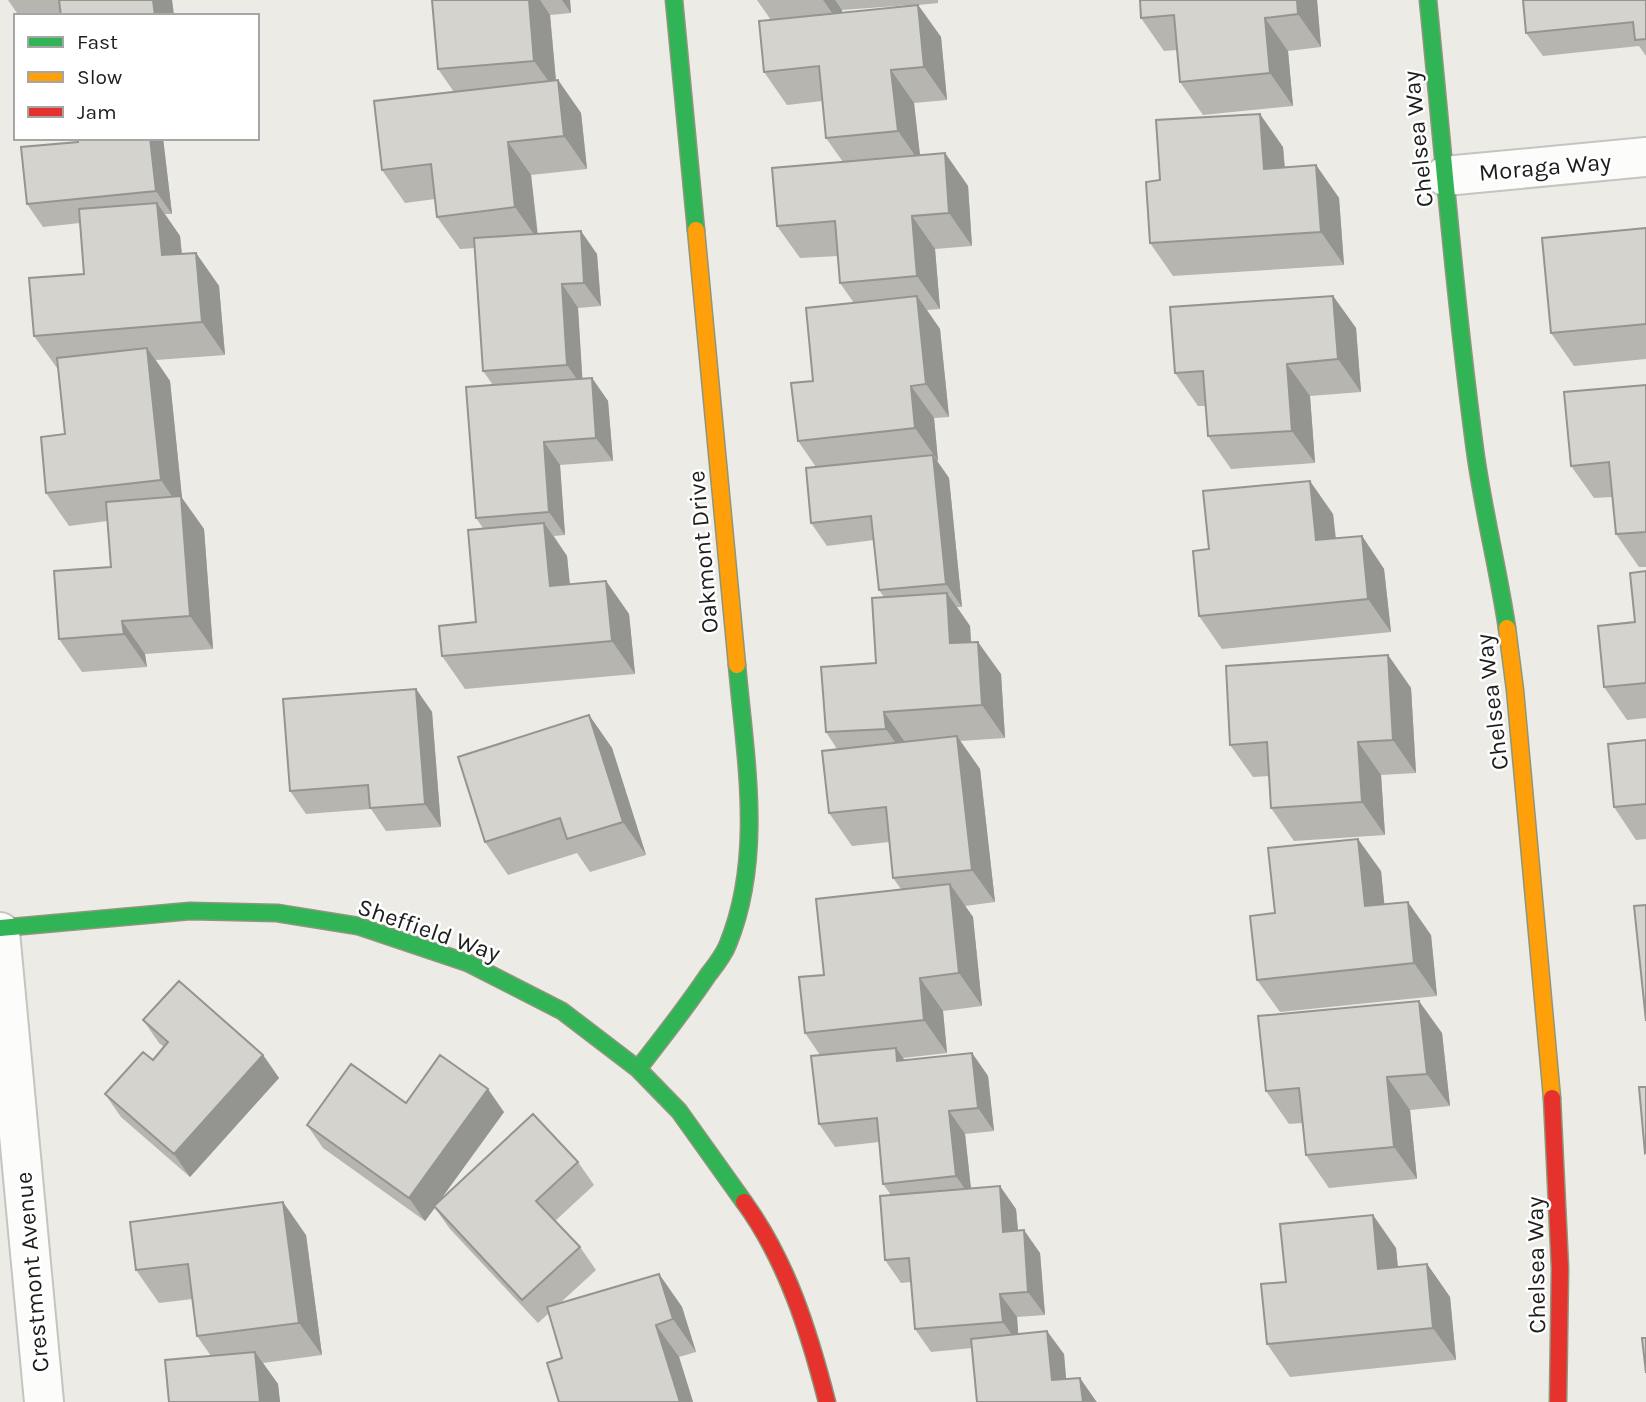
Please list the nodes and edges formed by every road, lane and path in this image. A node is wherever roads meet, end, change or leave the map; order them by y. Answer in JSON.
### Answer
{"nodes":[{"id":1,"x":674,"y":0,"type":"edge"},
{"id":2,"x":1428,"y":0,"type":"edge"},
{"id":3,"x":1646,"y":157,"type":"edge"},
{"id":4,"x":1444,"y":176,"type":"junction"},
{"id":5,"x":0,"y":930,"type":"edge"},
{"id":6,"x":638,"y":1069,"type":"junction"},
{"id":7,"x":44,"y":1402,"type":"edge"},
{"id":8,"x":827,"y":1402,"type":"edge"},
{"id":9,"x":1558,"y":1402,"type":"edge"}],
"edges":[{"from":1,"to":6,"type":"street","name":"Oakmont Drive"},
{"from":2,"to":4,"type":"street","name":"Chelsea Way"},
{"from":3,"to":4,"type":"street","name":"Moraga Way"},
{"from":4,"to":9,"type":"street","name":"Chelsea Way"},
{"from":5,"to":6,"type":"street","name":"Sheffield Way"},
{"from":5,"to":7,"type":"street","name":"Crestmont Avenue"},
{"from":6,"to":8,"type":"street","name":"Sheffield Way"}]}
